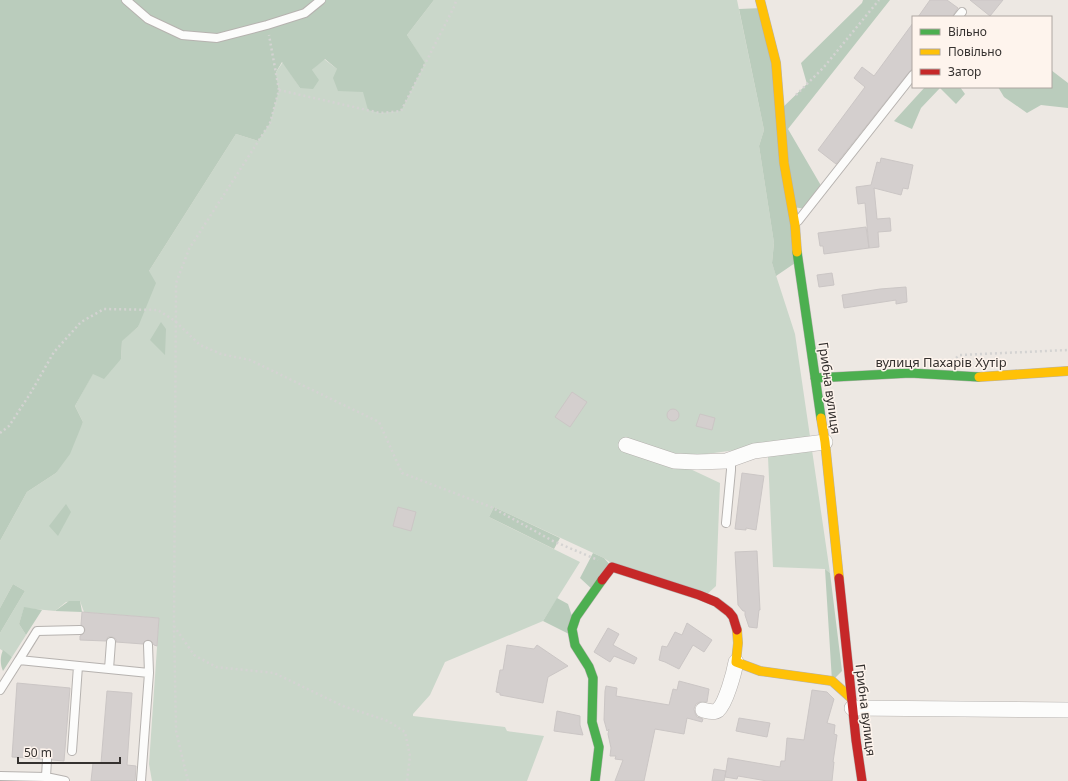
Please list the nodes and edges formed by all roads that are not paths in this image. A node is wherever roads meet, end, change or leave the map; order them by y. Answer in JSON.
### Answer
{"nodes":[{"id":1,"x":126,"y":0,"type":"edge"},
{"id":2,"x":321,"y":0,"type":"edge"},
{"id":3,"x":760,"y":0,"type":"edge"},
{"id":4,"x":912,"y":76,"type":"edge"},
{"id":5,"x":795,"y":225,"type":"junction"},
{"id":6,"x":1068,"y":371,"type":"edge"},
{"id":7,"x":815,"y":378,"type":"junction"},
{"id":8,"x":825,"y":442,"type":"junction"},
{"id":9,"x":626,"y":445,"type":"dead end"},
{"id":10,"x":731,"y":460,"type":"junction"},
{"id":11,"x":726,"y":523,"type":"dead end"},
{"id":12,"x":80,"y":630,"type":"dead end"},
{"id":13,"x":111,"y":642,"type":"dead end"},
{"id":14,"x":148,"y":645,"type":"dead end"},
{"id":15,"x":18,"y":660,"type":"junction"},
{"id":16,"x":736,"y":662,"type":"junction"},
{"id":17,"x":78,"y":666,"type":"junction"},
{"id":18,"x":848,"y":668,"type":"junction"},
{"id":19,"x":109,"y":669,"type":"junction"},
{"id":20,"x":149,"y":673,"type":"junction"},
{"id":21,"x":832,"y":681,"type":"junction"},
{"id":22,"x":0,"y":690,"type":"edge"},
{"id":23,"x":852,"y":703,"type":"junction"},
{"id":24,"x":703,"y":710,"type":"dead end"},
{"id":25,"x":1068,"y":710,"type":"edge"},
{"id":26,"x":72,"y":752,"type":"dead end"},
{"id":27,"x":47,"y":759,"type":"dead end"},
{"id":28,"x":0,"y":776,"type":"edge"},
{"id":29,"x":46,"y":777,"type":"junction"},
{"id":30,"x":15,"y":779,"type":"edge"},
{"id":31,"x":65,"y":781,"type":"edge"},
{"id":32,"x":141,"y":781,"type":"edge"},
{"id":33,"x":595,"y":781,"type":"edge"},
{"id":34,"x":862,"y":781,"type":"edge"}],
"edges":[{"from":1,"to":2,"type":"lane"},
{"from":3,"to":5,"type":"street","name":"Грибна вулиця"},
{"from":4,"to":5,"type":"lane"},
{"from":5,"to":7,"type":"street","name":"Грибна вулиця"},
{"from":6,"to":7,"type":"street","name":"вулиця Пахарів Хутір"},
{"from":7,"to":8,"type":"street","name":"Грибна вулиця"},
{"from":8,"to":10,"type":"street"},
{"from":8,"to":18,"type":"street","name":"Грибна вулиця"},
{"from":9,"to":10,"type":"street"},
{"from":10,"to":11,"type":"lane"},
{"from":12,"to":15,"type":"lane"},
{"from":13,"to":19,"type":"lane"},
{"from":14,"to":20,"type":"lane"},
{"from":15,"to":17,"type":"lane"},
{"from":15,"to":22,"type":"lane"},
{"from":16,"to":21,"type":"street"},
{"from":16,"to":24,"type":"street"},
{"from":16,"to":33,"type":"street"},
{"from":17,"to":19,"type":"lane"},
{"from":17,"to":26,"type":"lane"},
{"from":18,"to":21,"type":"street"},
{"from":18,"to":23,"type":"street","name":"Грибна вулиця"},
{"from":19,"to":20,"type":"lane"},
{"from":20,"to":32,"type":"lane"},
{"from":21,"to":23,"type":"street"},
{"from":23,"to":25,"type":"street"},
{"from":23,"to":34,"type":"street","name":"Грибна вулиця"},
{"from":27,"to":29,"type":"lane"},
{"from":28,"to":30,"type":"lane"},
{"from":29,"to":30,"type":"lane"},
{"from":29,"to":31,"type":"lane"}]}
